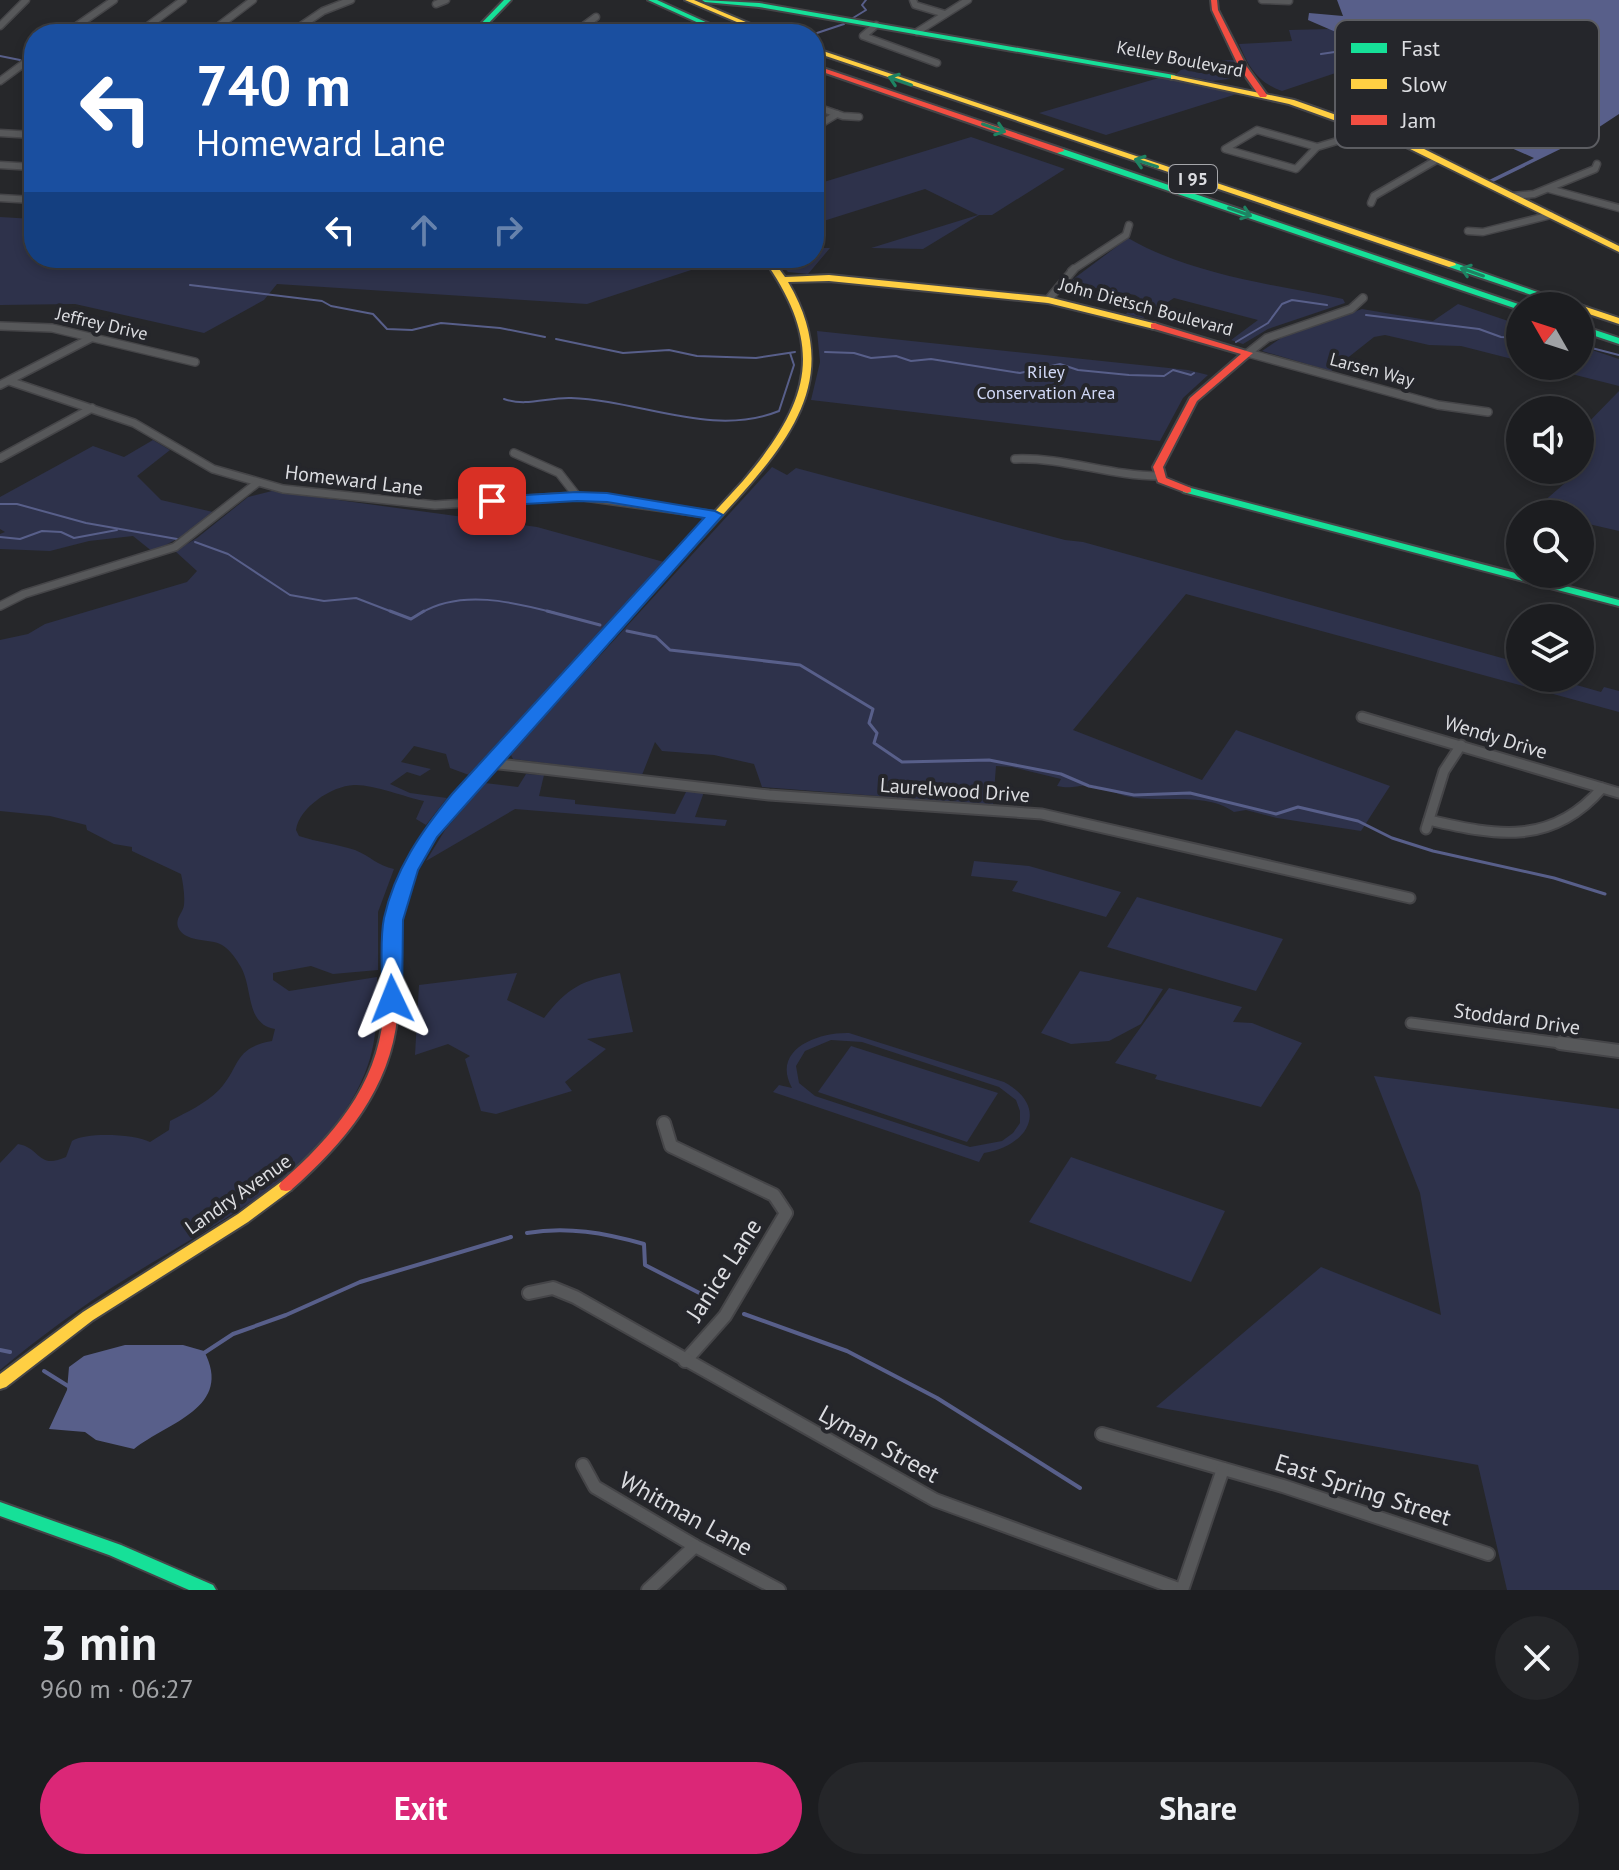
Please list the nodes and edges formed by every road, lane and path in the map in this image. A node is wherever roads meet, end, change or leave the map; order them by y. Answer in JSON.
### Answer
{"nodes":[{"id":1,"x":26,"y":0,"type":"edge"},
{"id":2,"x":114,"y":0,"type":"edge"},
{"id":3,"x":183,"y":0,"type":"edge"},
{"id":4,"x":253,"y":0,"type":"edge"},
{"id":5,"x":351,"y":0,"type":"edge"},
{"id":6,"x":446,"y":0,"type":"edge"},
{"id":7,"x":508,"y":0,"type":"edge"},
{"id":8,"x":651,"y":0,"type":"edge"},
{"id":9,"x":688,"y":0,"type":"edge"},
{"id":10,"x":705,"y":0,"type":"edge"},
{"id":11,"x":913,"y":0,"type":"edge"},
{"id":12,"x":968,"y":0,"type":"edge"},
{"id":13,"x":1214,"y":0,"type":"edge"},
{"id":14,"x":1262,"y":0,"type":"edge"},
{"id":15,"x":712,"y":1,"type":"edge"},
{"id":16,"x":1289,"y":1,"type":"edge"},
{"id":17,"x":436,"y":4,"type":"dead end"},
{"id":18,"x":945,"y":14,"type":"junction"},
{"id":19,"x":596,"y":17,"type":"dead end"},
{"id":20,"x":79,"y":24,"type":"edge"},
{"id":21,"x":151,"y":24,"type":"edge"},
{"id":22,"x":221,"y":24,"type":"edge"},
{"id":23,"x":304,"y":24,"type":"edge"},
{"id":24,"x":484,"y":24,"type":"edge"},
{"id":25,"x":586,"y":24,"type":"edge"},
{"id":26,"x":706,"y":24,"type":"edge"},
{"id":27,"x":747,"y":24,"type":"edge"},
{"id":28,"x":876,"y":25,"type":"junction"},
{"id":29,"x":0,"y":26,"type":"edge"},
{"id":30,"x":917,"y":32,"type":"junction"},
{"id":31,"x":824,"y":53,"type":"edge"},
{"id":32,"x":24,"y":63,"type":"edge"},
{"id":33,"x":937,"y":63,"type":"dead end"},
{"id":34,"x":824,"y":70,"type":"edge"},
{"id":35,"x":1244,"y":70,"type":"junction"},
{"id":36,"x":0,"y":81,"type":"edge"},
{"id":37,"x":1210,"y":83,"type":"junction"},
{"id":38,"x":1263,"y":95,"type":"junction"},
{"id":39,"x":824,"y":109,"type":"edge"},
{"id":40,"x":837,"y":114,"type":"junction"},
{"id":41,"x":859,"y":117,"type":"dead end"},
{"id":42,"x":1335,"y":118,"type":"edge"},
{"id":43,"x":824,"y":122,"type":"edge"},
{"id":44,"x":0,"y":133,"type":"edge"},
{"id":45,"x":24,"y":134,"type":"edge"},
{"id":46,"x":1335,"y":142,"type":"edge"},
{"id":47,"x":1317,"y":147,"type":"junction"},
{"id":48,"x":1414,"y":148,"type":"edge"},
{"id":49,"x":1438,"y":159,"type":"junction"},
{"id":50,"x":1597,"y":164,"type":"dead end"},
{"id":51,"x":0,"y":165,"type":"edge"},
{"id":52,"x":24,"y":166,"type":"edge"},
{"id":53,"x":1549,"y":189,"type":"junction"},
{"id":54,"x":1512,"y":196,"type":"junction"},
{"id":55,"x":0,"y":198,"type":"edge"},
{"id":56,"x":24,"y":199,"type":"edge"},
{"id":57,"x":1371,"y":203,"type":"dead end"},
{"id":58,"x":1619,"y":208,"type":"edge"},
{"id":59,"x":1551,"y":215,"type":"junction"},
{"id":60,"x":1129,"y":225,"type":"dead end"},
{"id":61,"x":1468,"y":231,"type":"dead end"},
{"id":62,"x":1619,"y":249,"type":"edge"},
{"id":63,"x":775,"y":268,"type":"edge"},
{"id":64,"x":784,"y":280,"type":"junction"},
{"id":65,"x":1531,"y":292,"type":"edge"},
{"id":66,"x":1363,"y":298,"type":"dead end"},
{"id":67,"x":1048,"y":300,"type":"junction"},
{"id":68,"x":1506,"y":302,"type":"edge"},
{"id":69,"x":1594,"y":313,"type":"edge"},
{"id":70,"x":1619,"y":321,"type":"edge"},
{"id":71,"x":0,"y":326,"type":"edge"},
{"id":72,"x":1594,"y":333,"type":"edge"},
{"id":73,"x":91,"y":338,"type":"junction"},
{"id":74,"x":1619,"y":341,"type":"edge"},
{"id":75,"x":1248,"y":353,"type":"junction"},
{"id":76,"x":195,"y":362,"type":"dead end"},
{"id":77,"x":9,"y":381,"type":"junction"},
{"id":78,"x":0,"y":385,"type":"edge"},
{"id":79,"x":92,"y":408,"type":"junction"},
{"id":80,"x":1488,"y":412,"type":"dead end"},
{"id":81,"x":514,"y":453,"type":"dead end"},
{"id":82,"x":0,"y":458,"type":"edge"},
{"id":83,"x":1015,"y":459,"type":"dead end"},
{"id":84,"x":1159,"y":476,"type":"junction"},
{"id":85,"x":257,"y":483,"type":"junction"},
{"id":86,"x":577,"y":496,"type":"junction"},
{"id":87,"x":715,"y":515,"type":"junction"},
{"id":88,"x":1619,"y":603,"type":"edge"},
{"id":89,"x":0,"y":606,"type":"edge"},
{"id":90,"x":1362,"y":717,"type":"dead end"},
{"id":91,"x":1461,"y":745,"type":"junction"},
{"id":92,"x":490,"y":763,"type":"junction"},
{"id":93,"x":1602,"y":788,"type":"junction"},
{"id":94,"x":1619,"y":793,"type":"edge"},
{"id":95,"x":1410,"y":898,"type":"dead end"},
{"id":96,"x":1411,"y":1023,"type":"dead end"},
{"id":97,"x":1619,"y":1051,"type":"edge"},
{"id":98,"x":664,"y":1123,"type":"dead end"},
{"id":99,"x":529,"y":1293,"type":"dead end"},
{"id":100,"x":685,"y":1361,"type":"junction"},
{"id":101,"x":0,"y":1383,"type":"edge"},
{"id":102,"x":1102,"y":1434,"type":"dead end"},
{"id":103,"x":583,"y":1465,"type":"dead end"},
{"id":104,"x":1223,"y":1469,"type":"junction"},
{"id":105,"x":0,"y":1509,"type":"edge"},
{"id":106,"x":695,"y":1546,"type":"junction"},
{"id":107,"x":1488,"y":1554,"type":"dead end"},
{"id":108,"x":207,"y":1590,"type":"edge"},
{"id":109,"x":648,"y":1590,"type":"edge"},
{"id":110,"x":779,"y":1590,"type":"edge"},
{"id":111,"x":1181,"y":1590,"type":"edge"}],
"edges":[{"from":1,"to":29,"type":"street"},
{"from":2,"to":20,"type":"street"},
{"from":3,"to":21,"type":"street"},
{"from":4,"to":22,"type":"street"},
{"from":5,"to":23,"type":"street"},
{"from":6,"to":17,"type":"street"},
{"from":7,"to":24,"type":"main road"},
{"from":8,"to":26,"type":"main road"},
{"from":9,"to":27,"type":"main road"},
{"from":10,"to":15,"type":"main road","name":"Kelley Boulevard"},
{"from":11,"to":18,"type":"street"},
{"from":12,"to":18,"type":"street"},
{"from":13,"to":35,"type":"main road"},
{"from":14,"to":16,"type":"street"},
{"from":15,"to":28,"type":"main road","name":"Kelley Boulevard"},
{"from":18,"to":30,"type":"street"},
{"from":19,"to":25,"type":"street"},
{"from":28,"to":30,"type":"main road","name":"Kelley Boulevard"},
{"from":28,"to":33,"type":"street"},
{"from":30,"to":37,"type":"main road","name":"Kelley Boulevard"},
{"from":65,"to":31,"type":"main road","number":"I 95","one_way":true},
{"from":32,"to":36,"type":"street"},
{"from":34,"to":68,"type":"main road","number":"I 95","one_way":true},
{"from":35,"to":37,"type":"main road"},
{"from":35,"to":38,"type":"main road"},
{"from":37,"to":38,"type":"main road","name":"Kelley Boulevard"},
{"from":38,"to":42,"type":"main road","name":"Kelley Boulevard"},
{"from":39,"to":40,"type":"street"},
{"from":40,"to":41,"type":"street"},
{"from":40,"to":43,"type":"street"},
{"from":44,"to":45,"type":"street"},
{"from":46,"to":47,"type":"street"},
{"from":47,"to":47,"type":"street"},
{"from":48,"to":49,"type":"main road","name":"Kelley Boulevard"},
{"from":49,"to":54,"type":"main road","name":"Kelley Boulevard"},
{"from":49,"to":57,"type":"street"},
{"from":50,"to":53,"type":"street"},
{"from":51,"to":52,"type":"street"},
{"from":53,"to":54,"type":"street"},
{"from":53,"to":58,"type":"street"},
{"from":54,"to":59,"type":"main road","name":"Kelley Boulevard"},
{"from":55,"to":56,"type":"street"},
{"from":59,"to":61,"type":"street"},
{"from":59,"to":62,"type":"main road","name":"Kelley Boulevard"},
{"from":60,"to":67,"type":"street"},
{"from":63,"to":64,"type":"main road","name":"Landry Avenue"},
{"from":64,"to":67,"type":"main road","name":"John Dietsch Boulevard"},
{"from":64,"to":87,"type":"main road","name":"Landry Avenue"},
{"from":66,"to":75,"type":"street"},
{"from":67,"to":75,"type":"main road","name":"John Dietsch Boulevard"},
{"from":69,"to":70,"type":"main road"},
{"from":71,"to":73,"type":"street","name":"Jeffrey Drive"},
{"from":72,"to":74,"type":"main road"},
{"from":73,"to":76,"type":"street","name":"Jeffrey Drive"},
{"from":73,"to":77,"type":"street"},
{"from":75,"to":80,"type":"street","name":"Larsen Way"},
{"from":75,"to":84,"type":"main road","name":"John Dietsch Boulevard"},
{"from":77,"to":78,"type":"street"},
{"from":77,"to":79,"type":"street","name":"Homeward Lane"},
{"from":79,"to":82,"type":"street"},
{"from":79,"to":85,"type":"street","name":"Homeward Lane"},
{"from":81,"to":86,"type":"street"},
{"from":83,"to":84,"type":"street"},
{"from":84,"to":88,"type":"main road"},
{"from":85,"to":86,"type":"street","name":"Homeward Lane"},
{"from":85,"to":89,"type":"street"},
{"from":86,"to":87,"type":"street","name":"Homeward Lane"},
{"from":87,"to":92,"type":"main road","name":"Landry Avenue"},
{"from":90,"to":91,"type":"street","name":"Wendy Drive"},
{"from":91,"to":93,"type":"street","name":"Wendy Drive"},
{"from":91,"to":93,"type":"street"},
{"from":92,"to":95,"type":"street","name":"Laurelwood Drive"},
{"from":92,"to":101,"type":"main road","name":"Landry Avenue"},
{"from":93,"to":94,"type":"street","name":"Wendy Drive"},
{"from":96,"to":97,"type":"street","name":"Stoddard Drive"},
{"from":98,"to":100,"type":"street","name":"Janice Lane"},
{"from":99,"to":100,"type":"street","name":"Lyman Street"},
{"from":100,"to":111,"type":"street","name":"Lyman Street"},
{"from":102,"to":104,"type":"street","name":"East Spring Street"},
{"from":103,"to":106,"type":"street","name":"Whitman Lane"},
{"from":104,"to":107,"type":"street","name":"East Spring Street"},
{"from":104,"to":111,"type":"street"},
{"from":105,"to":108,"type":"main road"},
{"from":106,"to":109,"type":"street"},
{"from":106,"to":110,"type":"street","name":"Whitman Lane"}]}
